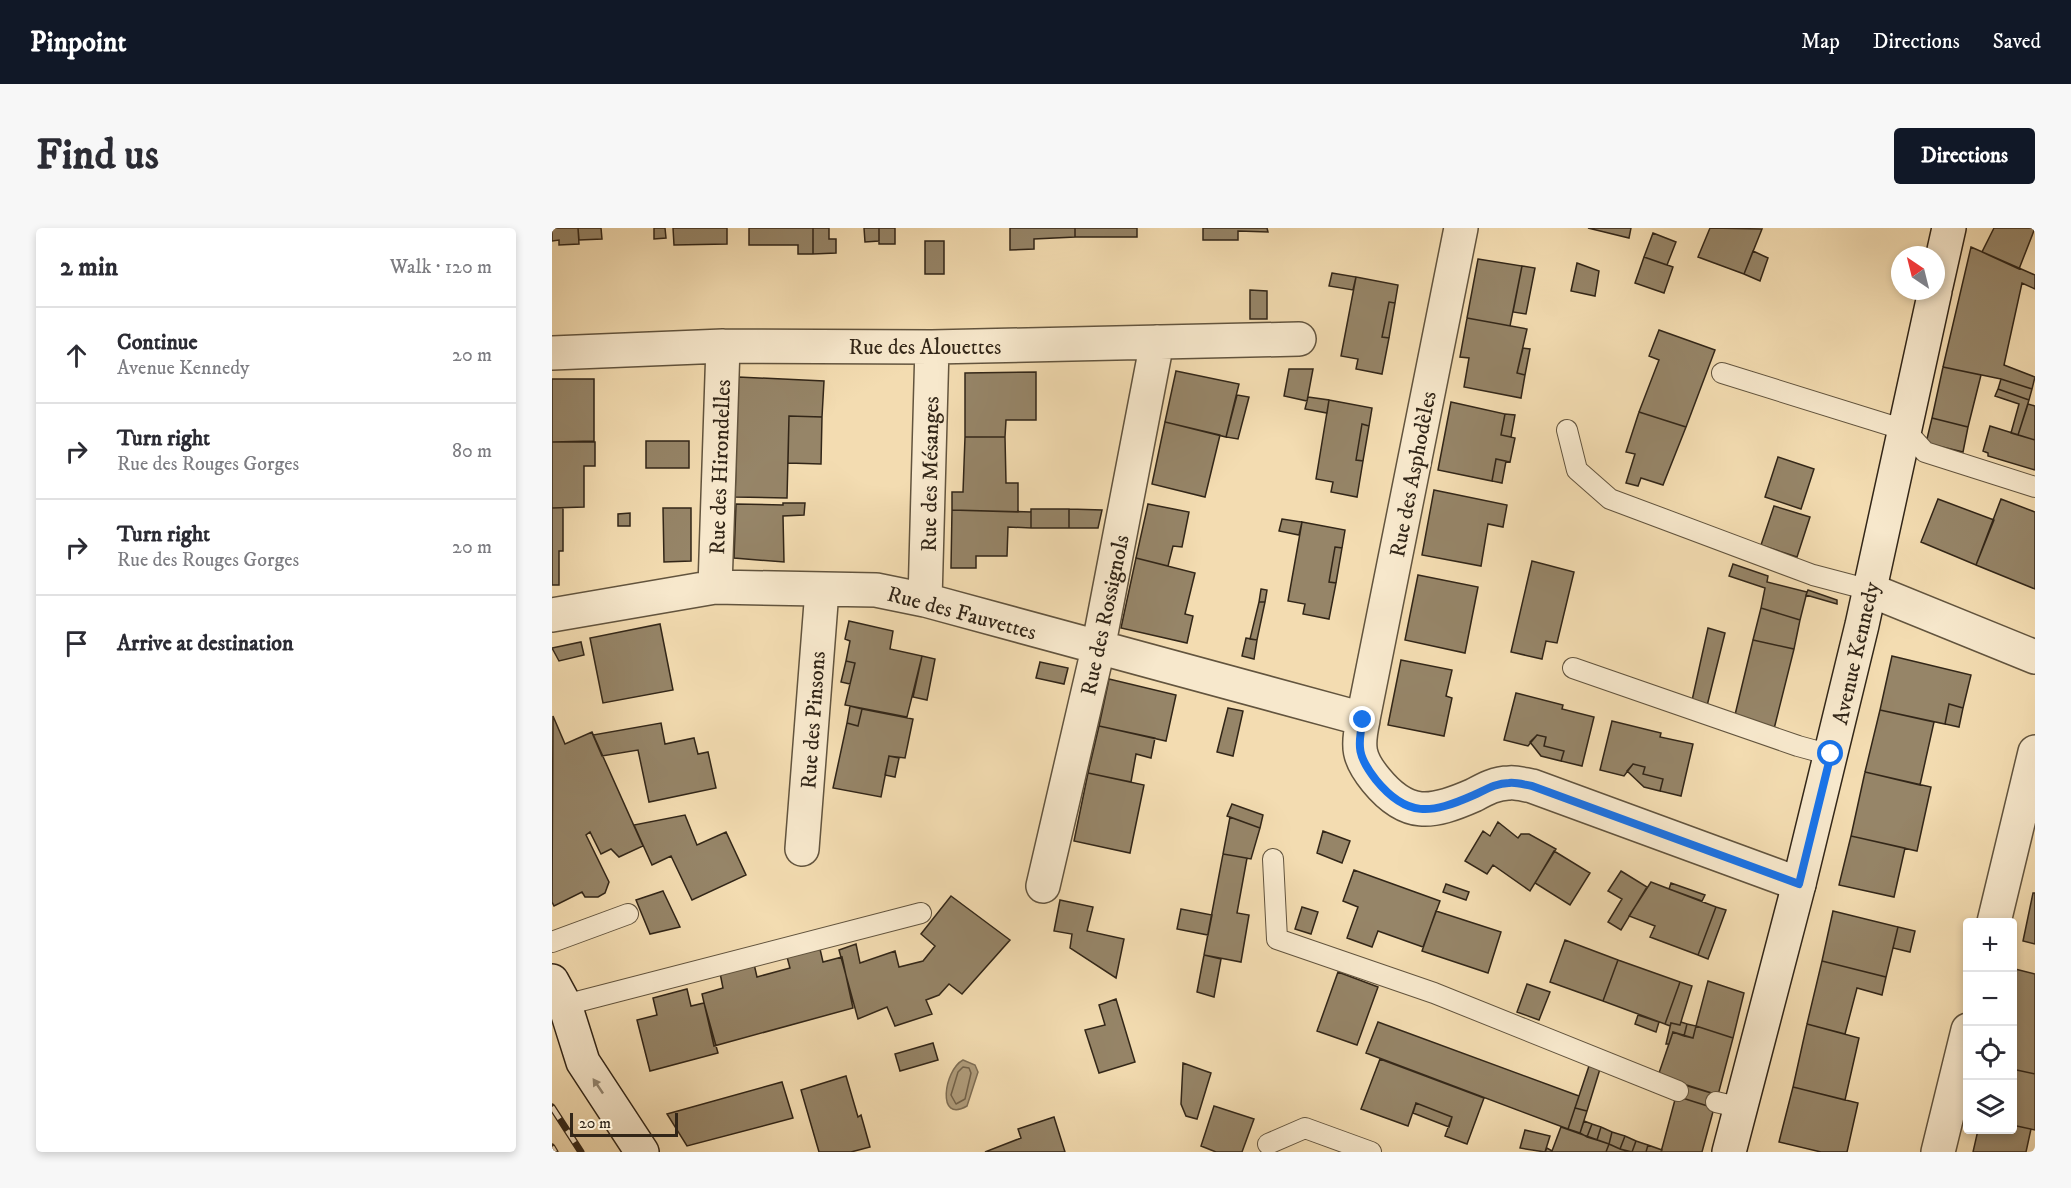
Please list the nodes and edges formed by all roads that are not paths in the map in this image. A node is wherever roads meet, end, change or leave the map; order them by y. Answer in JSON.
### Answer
{"nodes":[{"id":1,"x":1461,"y":228,"type":"edge"},
{"id":2,"x":1949,"y":228,"type":"edge"},
{"id":3,"x":1945,"y":246,"type":"edge"},
{"id":4,"x":1933,"y":300,"type":"edge"},
{"id":5,"x":1299,"y":339,"type":"dead end"},
{"id":6,"x":1157,"y":342,"type":"junction"},
{"id":7,"x":723,"y":346,"type":"junction"},
{"id":8,"x":932,"y":347,"type":"junction"},
{"id":9,"x":552,"y":353,"type":"edge"},
{"id":10,"x":1722,"y":373,"type":"dead end"},
{"id":11,"x":1567,"y":430,"type":"dead end"},
{"id":12,"x":1905,"y":430,"type":"junction"},
{"id":13,"x":2035,"y":487,"type":"edge"},
{"id":14,"x":715,"y":587,"type":"junction"},
{"id":15,"x":822,"y":590,"type":"junction"},
{"id":16,"x":1870,"y":590,"type":"junction"},
{"id":17,"x":926,"y":600,"type":"junction"},
{"id":18,"x":552,"y":615,"type":"edge"},
{"id":19,"x":1098,"y":649,"type":"junction"},
{"id":20,"x":2035,"y":657,"type":"edge"},
{"id":21,"x":1573,"y":668,"type":"dead end"},
{"id":22,"x":1363,"y":720,"type":"junction"},
{"id":23,"x":2035,"y":752,"type":"edge"},
{"id":24,"x":1831,"y":754,"type":"junction"},
{"id":25,"x":802,"y":849,"type":"dead end"},
{"id":26,"x":1273,"y":859,"type":"dead end"},
{"id":27,"x":1799,"y":884,"type":"junction"},
{"id":28,"x":1043,"y":886,"type":"dead end"},
{"id":29,"x":921,"y":913,"type":"dead end"},
{"id":30,"x":628,"y":914,"type":"dead end"},
{"id":31,"x":1995,"y":918,"type":"edge"},
{"id":32,"x":552,"y":942,"type":"edge"},
{"id":33,"x":558,"y":993,"type":"edge"},
{"id":34,"x":1963,"y":1050,"type":"edge"},
{"id":35,"x":1678,"y":1091,"type":"dead end"},
{"id":36,"x":1268,"y":1144,"type":"dead end"},
{"id":37,"x":642,"y":1152,"type":"edge"},
{"id":38,"x":1371,"y":1152,"type":"edge"},
{"id":39,"x":1729,"y":1152,"type":"edge"},
{"id":40,"x":1938,"y":1152,"type":"edge"}],
"edges":[{"from":1,"to":22,"type":"street","name":"Rue des Asphodèles"},
{"from":2,"to":3,"type":"street"},
{"from":4,"to":12,"type":"street","name":"Avenue Kennedy"},
{"from":5,"to":6,"type":"street","name":"Rue des Alouettes"},
{"from":6,"to":8,"type":"street","name":"Rue des Alouettes"},
{"from":6,"to":19,"type":"street","name":"Rue des Rossignols"},
{"from":7,"to":8,"type":"street","name":"Rue des Alouettes"},
{"from":7,"to":9,"type":"street","name":"Rue des Alouettes"},
{"from":7,"to":14,"type":"street","name":"Rue des Hirondelles"},
{"from":8,"to":17,"type":"street","name":"Rue des Mésanges"},
{"from":10,"to":12,"type":"lane"},
{"from":11,"to":16,"type":"lane"},
{"from":12,"to":13,"type":"lane"},
{"from":12,"to":16,"type":"street","name":"Avenue Kennedy"},
{"from":14,"to":15,"type":"street","name":"Rue des Fauvettes"},
{"from":14,"to":18,"type":"street","name":"Rue des Fauvettes"},
{"from":15,"to":17,"type":"street","name":"Rue des Fauvettes"},
{"from":15,"to":25,"type":"street","name":"Rue des Pinsons"},
{"from":16,"to":20,"type":"street"},
{"from":16,"to":24,"type":"street","name":"Avenue Kennedy"},
{"from":17,"to":19,"type":"street","name":"Rue des Fauvettes"},
{"from":19,"to":22,"type":"street","name":"Rue des Fauvettes"},
{"from":19,"to":28,"type":"street","name":"Rue des Rossignols"},
{"from":21,"to":24,"type":"lane"},
{"from":22,"to":27,"type":"street","name":"Rue des Asphodèles"},
{"from":23,"to":31,"type":"street"},
{"from":24,"to":27,"type":"street","name":"Avenue Kennedy"},
{"from":26,"to":35,"type":"lane"},
{"from":27,"to":39,"type":"street","name":"Avenue Kennedy"},
{"from":29,"to":33,"type":"lane"},
{"from":30,"to":32,"type":"lane"},
{"from":37,"to":33,"type":"street","one_way":true},
{"from":34,"to":40,"type":"street"},
{"from":36,"to":38,"type":"lane"}]}
